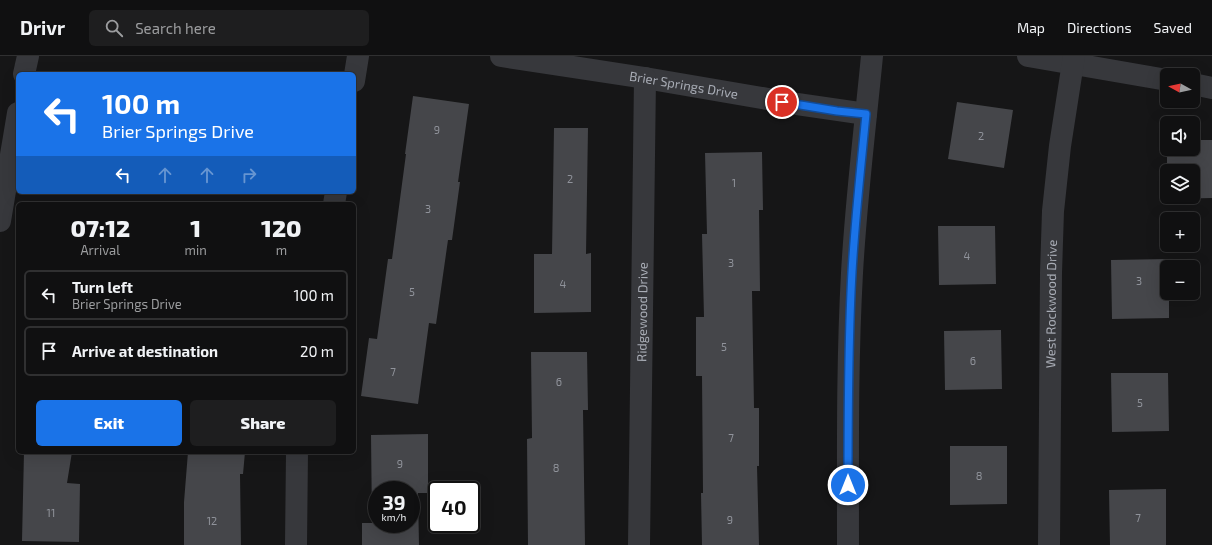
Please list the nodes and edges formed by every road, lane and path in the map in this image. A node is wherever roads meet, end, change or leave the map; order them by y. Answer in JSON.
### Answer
{"nodes":[{"id":1,"x":28,"y":56,"type":"edge"},
{"id":2,"x":358,"y":56,"type":"edge"},
{"id":3,"x":501,"y":56,"type":"edge"},
{"id":4,"x":872,"y":56,"type":"edge"},
{"id":5,"x":1028,"y":56,"type":"edge"},
{"id":6,"x":1073,"y":60,"type":"edge"},
{"id":7,"x":24,"y":72,"type":"edge"},
{"id":8,"x":356,"y":72,"type":"edge"},
{"id":9,"x":645,"y":78,"type":"junction"},
{"id":10,"x":1160,"y":79,"type":"edge"},
{"id":11,"x":1200,"y":85,"type":"edge"},
{"id":12,"x":1212,"y":88,"type":"edge"},
{"id":13,"x":866,"y":114,"type":"junction"},
{"id":14,"x":16,"y":125,"type":"edge"},
{"id":15,"x":0,"y":221,"type":"edge"},
{"id":16,"x":297,"y":454,"type":"edge"},
{"id":17,"x":296,"y":545,"type":"edge"},
{"id":18,"x":639,"y":545,"type":"edge"},
{"id":19,"x":848,"y":545,"type":"edge"},
{"id":20,"x":1048,"y":545,"type":"edge"}],
"edges":[{"from":1,"to":7,"type":"street"},
{"from":2,"to":8,"type":"street"},
{"from":3,"to":9,"type":"street","name":"Brier Springs Drive"},
{"from":4,"to":13,"type":"street"},
{"from":5,"to":6,"type":"street"},
{"from":6,"to":10,"type":"street"},
{"from":6,"to":20,"type":"street","name":"West Rockwood Drive"},
{"from":9,"to":13,"type":"street","name":"Brier Springs Drive"},
{"from":9,"to":18,"type":"street","name":"Ridgewood Drive"},
{"from":11,"to":12,"type":"street"},
{"from":13,"to":19,"type":"street"},
{"from":14,"to":15,"type":"street"},
{"from":16,"to":17,"type":"street"}]}
